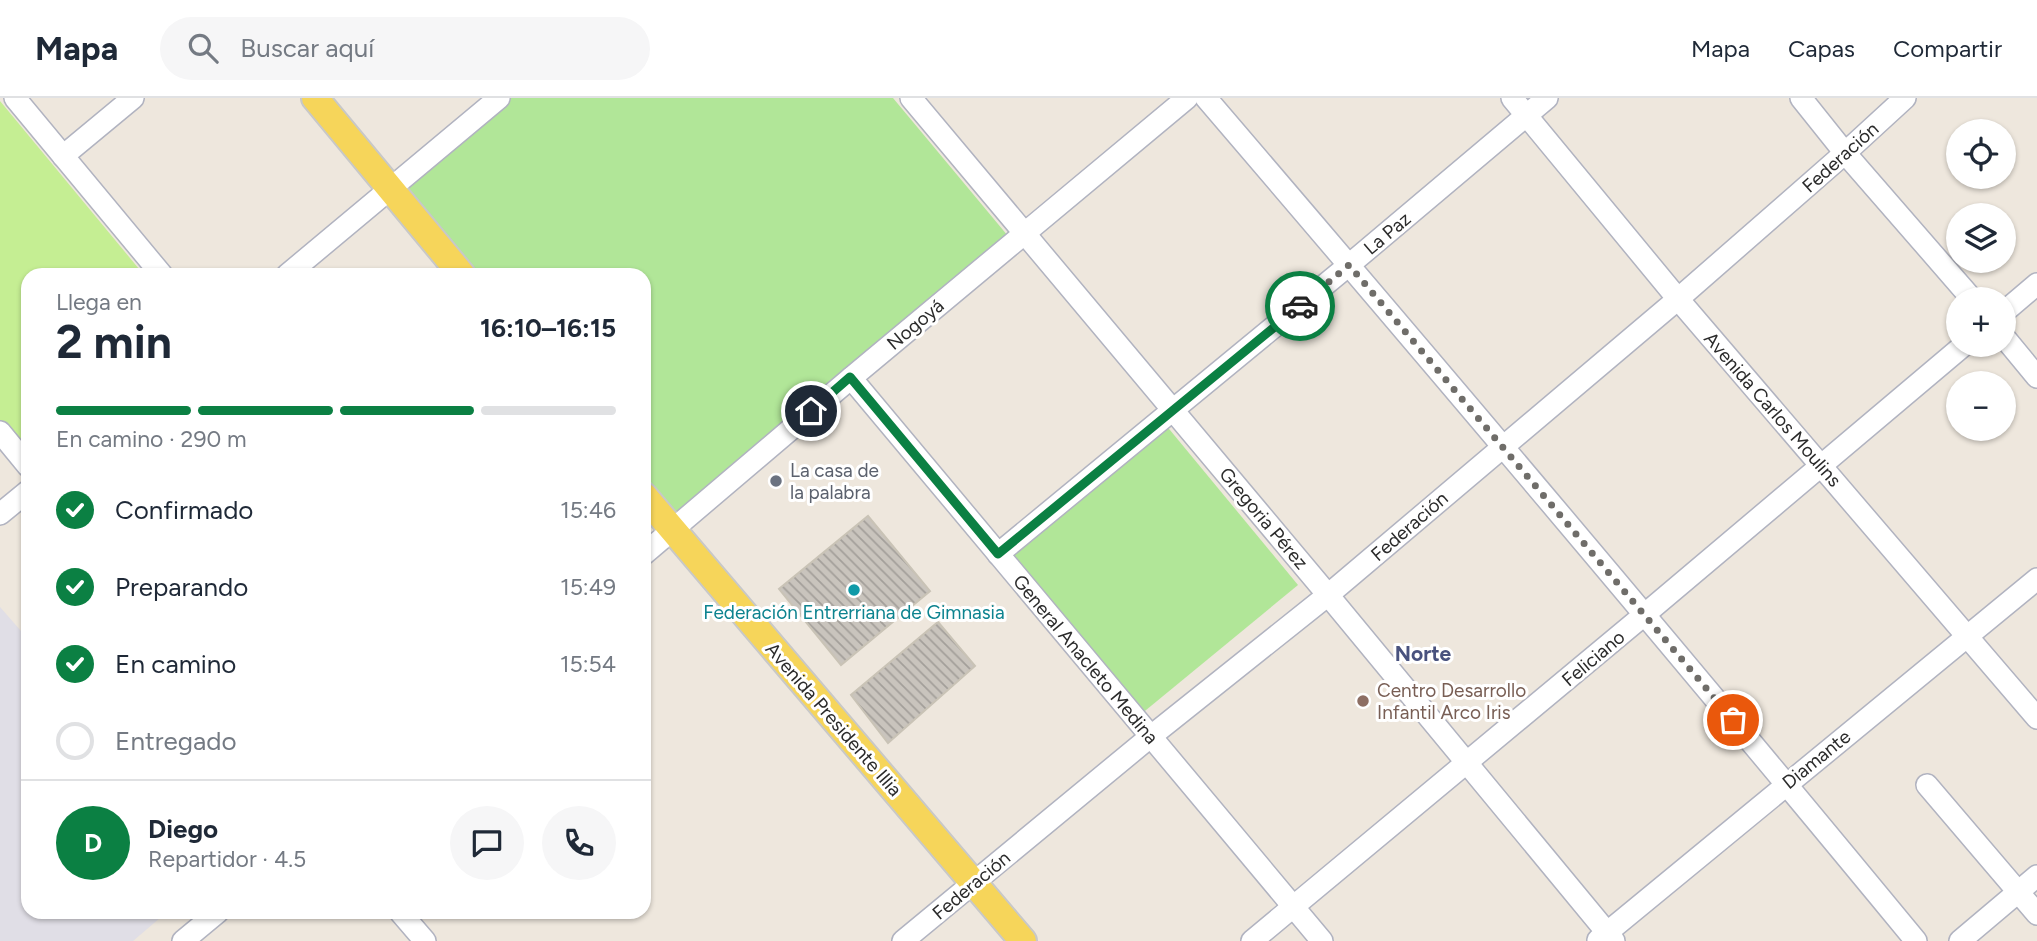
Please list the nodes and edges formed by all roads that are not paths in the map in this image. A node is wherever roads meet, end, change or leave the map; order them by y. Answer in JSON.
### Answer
{"nodes":[{"id":1,"x":15,"y":98,"type":"edge"},
{"id":2,"x":133,"y":98,"type":"edge"},
{"id":3,"x":315,"y":98,"type":"edge"},
{"id":4,"x":499,"y":98,"type":"edge"},
{"id":5,"x":911,"y":98,"type":"edge"},
{"id":6,"x":1188,"y":98,"type":"edge"},
{"id":7,"x":1206,"y":98,"type":"edge"},
{"id":8,"x":1511,"y":98,"type":"edge"},
{"id":9,"x":1547,"y":98,"type":"edge"},
{"id":10,"x":1801,"y":98,"type":"edge"},
{"id":11,"x":1905,"y":98,"type":"edge"},
{"id":12,"x":1526,"y":116,"type":"junction"},
{"id":13,"x":1845,"y":153,"type":"junction"},
{"id":14,"x":63,"y":156,"type":"junction"},
{"id":15,"x":391,"y":188,"type":"junction"},
{"id":16,"x":1025,"y":233,"type":"junction"},
{"id":17,"x":1349,"y":265,"type":"junction"},
{"id":18,"x":156,"y":268,"type":"edge"},
{"id":19,"x":295,"y":268,"type":"edge"},
{"id":20,"x":456,"y":268,"type":"edge"},
{"id":21,"x":2037,"y":284,"type":"edge"},
{"id":22,"x":1962,"y":287,"type":"edge"},
{"id":23,"x":1678,"y":299,"type":"junction"},
{"id":24,"x":2016,"y":302,"type":"edge"},
{"id":25,"x":2016,"y":352,"type":"edge"},
{"id":26,"x":1950,"y":357,"type":"edge"},
{"id":27,"x":850,"y":377,"type":"junction"},
{"id":28,"x":2037,"y":377,"type":"edge"},
{"id":29,"x":1173,"y":410,"type":"junction"},
{"id":30,"x":0,"y":432,"type":"edge"},
{"id":31,"x":1502,"y":446,"type":"junction"},
{"id":32,"x":21,"y":458,"type":"edge"},
{"id":33,"x":1821,"y":466,"type":"junction"},
{"id":34,"x":21,"y":497,"type":"edge"},
{"id":35,"x":651,"y":504,"type":"edge"},
{"id":36,"x":0,"y":514,"type":"edge"},
{"id":37,"x":672,"y":530,"type":"junction"},
{"id":38,"x":651,"y":548,"type":"edge"},
{"id":39,"x":998,"y":554,"type":"junction"},
{"id":40,"x":2037,"y":579,"type":"edge"},
{"id":41,"x":1328,"y":595,"type":"junction"},
{"id":42,"x":1644,"y":615,"type":"junction"},
{"id":43,"x":1968,"y":636,"type":"junction"},
{"id":44,"x":2037,"y":718,"type":"edge"},
{"id":45,"x":1150,"y":737,"type":"junction"},
{"id":46,"x":1466,"y":763,"type":"junction"},
{"id":47,"x":1786,"y":783,"type":"junction"},
{"id":48,"x":1927,"y":785,"type":"dead end"},
{"id":49,"x":2037,"y":876,"type":"edge"},
{"id":50,"x":974,"y":882,"type":"junction"},
{"id":51,"x":2019,"y":892,"type":"junction"},
{"id":52,"x":1293,"y":906,"type":"junction"},
{"id":53,"x":2037,"y":914,"type":"edge"},
{"id":54,"x":210,"y":919,"type":"edge"},
{"id":55,"x":406,"y":919,"type":"edge"},
{"id":56,"x":1605,"y":938,"type":"edge"},
{"id":57,"x":183,"y":941,"type":"edge"},
{"id":58,"x":425,"y":941,"type":"edge"},
{"id":59,"x":903,"y":941,"type":"edge"},
{"id":60,"x":1023,"y":941,"type":"edge"},
{"id":61,"x":1252,"y":941,"type":"edge"},
{"id":62,"x":1322,"y":941,"type":"edge"},
{"id":63,"x":1916,"y":941,"type":"edge"},
{"id":64,"x":1960,"y":941,"type":"edge"}],
"edges":[{"from":1,"to":14,"type":"street"},
{"from":2,"to":14,"type":"street"},
{"from":3,"to":15,"type":"main road"},
{"from":4,"to":15,"type":"street"},
{"from":5,"to":16,"type":"street","name":"Gregoria Pérez"},
{"from":6,"to":16,"type":"street","name":"Nogoyá"},
{"from":7,"to":17,"type":"street"},
{"from":8,"to":12,"type":"street","name":"Avenida Carlos Moulins"},
{"from":9,"to":12,"type":"street","name":"La Paz"},
{"from":10,"to":13,"type":"street"},
{"from":11,"to":13,"type":"street","name":"Federación"},
{"from":12,"to":17,"type":"street","name":"La Paz"},
{"from":12,"to":23,"type":"street","name":"Avenida Carlos Moulins"},
{"from":13,"to":22,"type":"street"},
{"from":13,"to":23,"type":"street","name":"Federación"},
{"from":14,"to":18,"type":"street"},
{"from":15,"to":19,"type":"street"},
{"from":15,"to":20,"type":"main road"},
{"from":16,"to":27,"type":"street","name":"Nogoyá"},
{"from":16,"to":29,"type":"street","name":"Gregoria Pérez"},
{"from":17,"to":29,"type":"street","name":"La Paz"},
{"from":17,"to":31,"type":"street"},
{"from":21,"to":24,"type":"street"},
{"from":23,"to":31,"type":"street","name":"Federación"},
{"from":23,"to":33,"type":"street","name":"Avenida Carlos Moulins"},
{"from":25,"to":28,"type":"street"},
{"from":26,"to":33,"type":"street","name":"Feliciano"},
{"from":27,"to":37,"type":"street","name":"Nogoyá"},
{"from":27,"to":39,"type":"street","name":"General Anacleto Medina"},
{"from":29,"to":39,"type":"street","name":"La Paz"},
{"from":29,"to":41,"type":"street","name":"Gregoria Pérez"},
{"from":30,"to":32,"type":"street"},
{"from":31,"to":41,"type":"street","name":"Federación"},
{"from":31,"to":42,"type":"street"},
{"from":33,"to":42,"type":"street","name":"Feliciano"},
{"from":33,"to":43,"type":"street","name":"Avenida Carlos Moulins"},
{"from":34,"to":36,"type":"street"},
{"from":35,"to":37,"type":"main road","name":"Avenida Presidente Illia"},
{"from":37,"to":38,"type":"street","name":"Nogoyá"},
{"from":37,"to":50,"type":"main road","name":"Avenida Presidente Illia"},
{"from":39,"to":45,"type":"street","name":"General Anacleto Medina"},
{"from":40,"to":43,"type":"street","name":"Diamante"},
{"from":41,"to":45,"type":"street","name":"Federación"},
{"from":41,"to":46,"type":"street","name":"Gregoria Pérez"},
{"from":42,"to":46,"type":"street","name":"Feliciano"},
{"from":42,"to":47,"type":"street"},
{"from":43,"to":44,"type":"street","name":"Avenida Carlos Moulins"},
{"from":43,"to":47,"type":"street","name":"Diamante"},
{"from":45,"to":50,"type":"street","name":"Federación"},
{"from":45,"to":52,"type":"street","name":"General Anacleto Medina"},
{"from":46,"to":52,"type":"street","name":"Feliciano"},
{"from":46,"to":56,"type":"street","name":"Gregoria Pérez"},
{"from":47,"to":56,"type":"street","name":"Diamante"},
{"from":47,"to":63,"type":"street"},
{"from":48,"to":51,"type":"street"},
{"from":49,"to":51,"type":"street"},
{"from":50,"to":59,"type":"street","name":"Federación"},
{"from":50,"to":60,"type":"main road","name":"Avenida Presidente Illia"},
{"from":51,"to":53,"type":"street"},
{"from":51,"to":64,"type":"street"},
{"from":52,"to":61,"type":"street","name":"Feliciano"},
{"from":52,"to":62,"type":"street","name":"General Anacleto Medina"},
{"from":54,"to":57,"type":"street"},
{"from":55,"to":58,"type":"street"}]}
